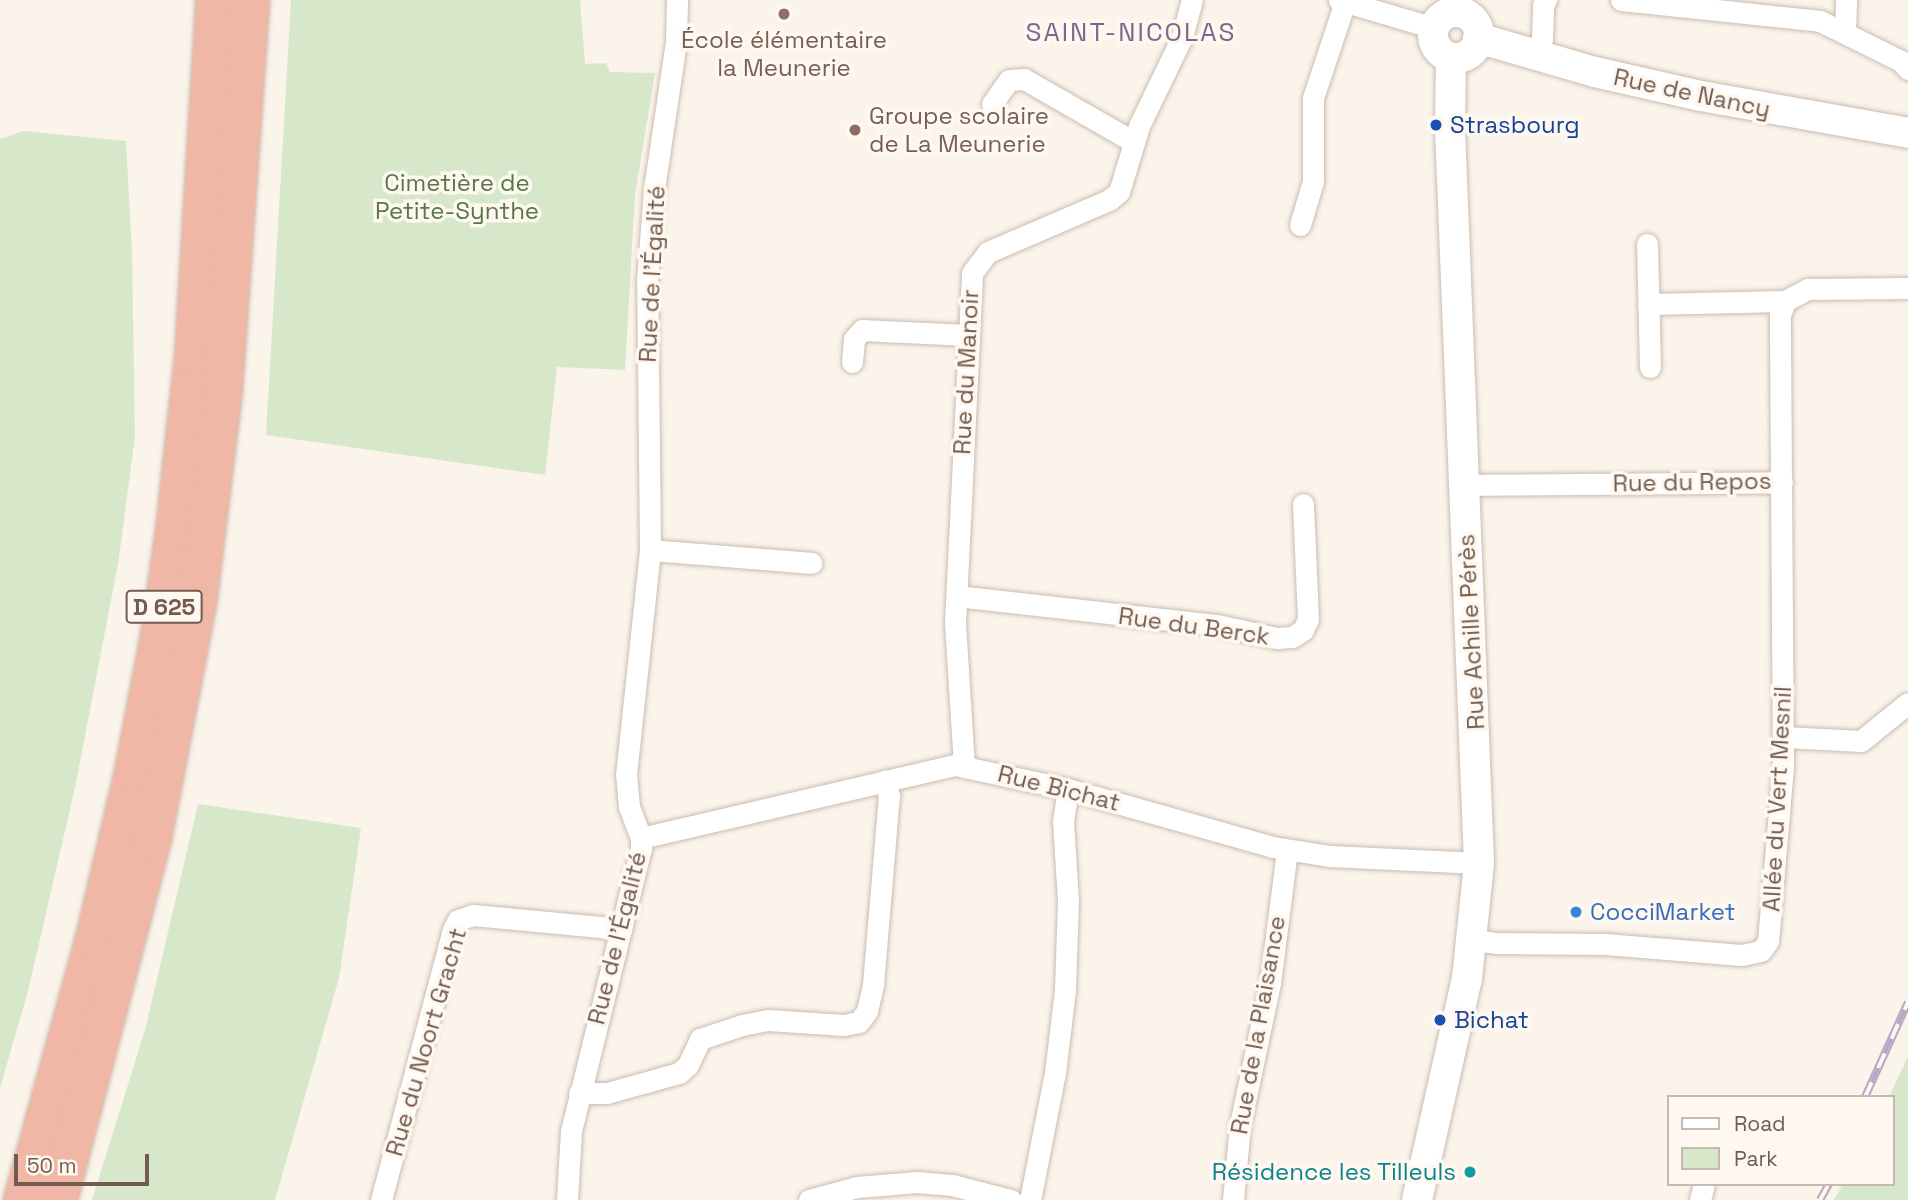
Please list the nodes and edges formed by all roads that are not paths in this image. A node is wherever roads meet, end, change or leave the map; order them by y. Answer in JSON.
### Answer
{"nodes":[{"id":1,"x":215,"y":0,"type":"edge"},
{"id":2,"x":250,"y":0,"type":"edge"},
{"id":3,"x":677,"y":0,"type":"edge"},
{"id":4,"x":1192,"y":0,"type":"edge"},
{"id":5,"x":1546,"y":0,"type":"edge"},
{"id":6,"x":1620,"y":0,"type":"edge"},
{"id":7,"x":1846,"y":0,"type":"edge"},
{"id":8,"x":1342,"y":1,"type":"edge"},
{"id":9,"x":1675,"y":2,"type":"edge"},
{"id":10,"x":1439,"y":16,"type":"edge"},
{"id":11,"x":1845,"y":31,"type":"junction"},
{"id":12,"x":1478,"y":38,"type":"junction"},
{"id":13,"x":1538,"y":55,"type":"junction"},
{"id":14,"x":1451,"y":58,"type":"junction"},
{"id":15,"x":1908,"y":69,"type":"edge"},
{"id":16,"x":992,"y":104,"type":"dead end"},
{"id":17,"x":1908,"y":133,"type":"edge"},
{"id":18,"x":1134,"y":142,"type":"junction"},
{"id":19,"x":1300,"y":225,"type":"dead end"},
{"id":20,"x":1647,"y":244,"type":"dead end"},
{"id":21,"x":1908,"y":288,"type":"edge"},
{"id":22,"x":1785,"y":301,"type":"junction"},
{"id":23,"x":1648,"y":304,"type":"junction"},
{"id":24,"x":968,"y":335,"type":"junction"},
{"id":25,"x":852,"y":362,"type":"dead end"},
{"id":26,"x":1650,"y":367,"type":"dead end"},
{"id":27,"x":1782,"y":482,"type":"junction"},
{"id":28,"x":1465,"y":485,"type":"junction"},
{"id":29,"x":1303,"y":504,"type":"dead end"},
{"id":30,"x":650,"y":550,"type":"junction"},
{"id":31,"x":811,"y":564,"type":"dead end"},
{"id":32,"x":957,"y":596,"type":"junction"},
{"id":33,"x":1908,"y":703,"type":"edge"},
{"id":34,"x":1784,"y":737,"type":"junction"},
{"id":35,"x":964,"y":765,"type":"junction"},
{"id":36,"x":885,"y":780,"type":"junction"},
{"id":37,"x":1068,"y":789,"type":"junction"},
{"id":38,"x":640,"y":838,"type":"junction"},
{"id":39,"x":1287,"y":850,"type":"junction"},
{"id":40,"x":1479,"y":863,"type":"junction"},
{"id":41,"x":621,"y":929,"type":"junction"},
{"id":42,"x":1473,"y":940,"type":"junction"},
{"id":43,"x":579,"y":1093,"type":"junction"},
{"id":44,"x":23,"y":1200,"type":"edge"},
{"id":45,"x":58,"y":1200,"type":"edge"},
{"id":46,"x":381,"y":1200,"type":"edge"},
{"id":47,"x":566,"y":1200,"type":"edge"},
{"id":48,"x":809,"y":1200,"type":"edge"},
{"id":49,"x":1012,"y":1200,"type":"edge"},
{"id":50,"x":1030,"y":1200,"type":"edge"},
{"id":51,"x":1233,"y":1200,"type":"edge"},
{"id":52,"x":1418,"y":1200,"type":"edge"}],
"edges":[{"from":1,"to":44,"type":"highway","number":"D 625"},
{"from":2,"to":45,"type":"highway","number":"D 625"},
{"from":3,"to":30,"type":"street","name":"Rue de l'Égalité"},
{"from":4,"to":18,"type":"street","name":"Rue du Manoir"},
{"from":5,"to":13,"type":"street"},
{"from":6,"to":9,"type":"street"},
{"from":7,"to":11,"type":"street"},
{"from":8,"to":10,"type":"street"},
{"from":8,"to":19,"type":"street"},
{"from":9,"to":11,"type":"street"},
{"from":10,"to":12,"type":"street"},
{"from":10,"to":14,"type":"street"},
{"from":11,"to":15,"type":"street"},
{"from":12,"to":13,"type":"street","name":"Rue de Nancy"},
{"from":12,"to":14,"type":"street"},
{"from":13,"to":17,"type":"street","name":"Rue de Nancy"},
{"from":14,"to":28,"type":"street","name":"Rue Achille Pérès"},
{"from":16,"to":18,"type":"street"},
{"from":18,"to":24,"type":"street","name":"Rue du Manoir"},
{"from":20,"to":23,"type":"street"},
{"from":21,"to":22,"type":"street"},
{"from":22,"to":23,"type":"street"},
{"from":22,"to":27,"type":"street","name":"Rue du Repos"},
{"from":23,"to":26,"type":"street"},
{"from":24,"to":25,"type":"street"},
{"from":24,"to":32,"type":"street","name":"Rue du Manoir"},
{"from":27,"to":28,"type":"street","name":"Rue du Repos"},
{"from":27,"to":34,"type":"street","name":"Allée du Vert Mesnil"},
{"from":28,"to":40,"type":"street","name":"Rue Achille Pérès"},
{"from":29,"to":32,"type":"street","name":"Rue du Berck"},
{"from":30,"to":31,"type":"street"},
{"from":30,"to":38,"type":"street","name":"Rue de l'Égalité"},
{"from":32,"to":35,"type":"street","name":"Rue du Manoir"},
{"from":33,"to":34,"type":"street"},
{"from":34,"to":42,"type":"street","name":"Allée du Vert Mesnil"},
{"from":35,"to":36,"type":"street","name":"Rue Bichat"},
{"from":35,"to":37,"type":"street","name":"Rue Bichat"},
{"from":36,"to":38,"type":"street","name":"Rue Bichat"},
{"from":36,"to":43,"type":"street"},
{"from":37,"to":39,"type":"street","name":"Rue Bichat"},
{"from":37,"to":50,"type":"street"},
{"from":38,"to":41,"type":"street","name":"Rue de l'Égalité"},
{"from":39,"to":40,"type":"street","name":"Rue Bichat"},
{"from":39,"to":51,"type":"street","name":"Rue de la Plaisance"},
{"from":40,"to":42,"type":"street","name":"Rue Achille Pérès"},
{"from":41,"to":43,"type":"street","name":"Rue de l'Égalité"},
{"from":41,"to":46,"type":"street","name":"Rue du Noort Gracht"},
{"from":42,"to":52,"type":"street","name":"Rue Achille Pérès"},
{"from":43,"to":47,"type":"street","name":"Rue de l'Égalité"},
{"from":48,"to":49,"type":"street"}]}
